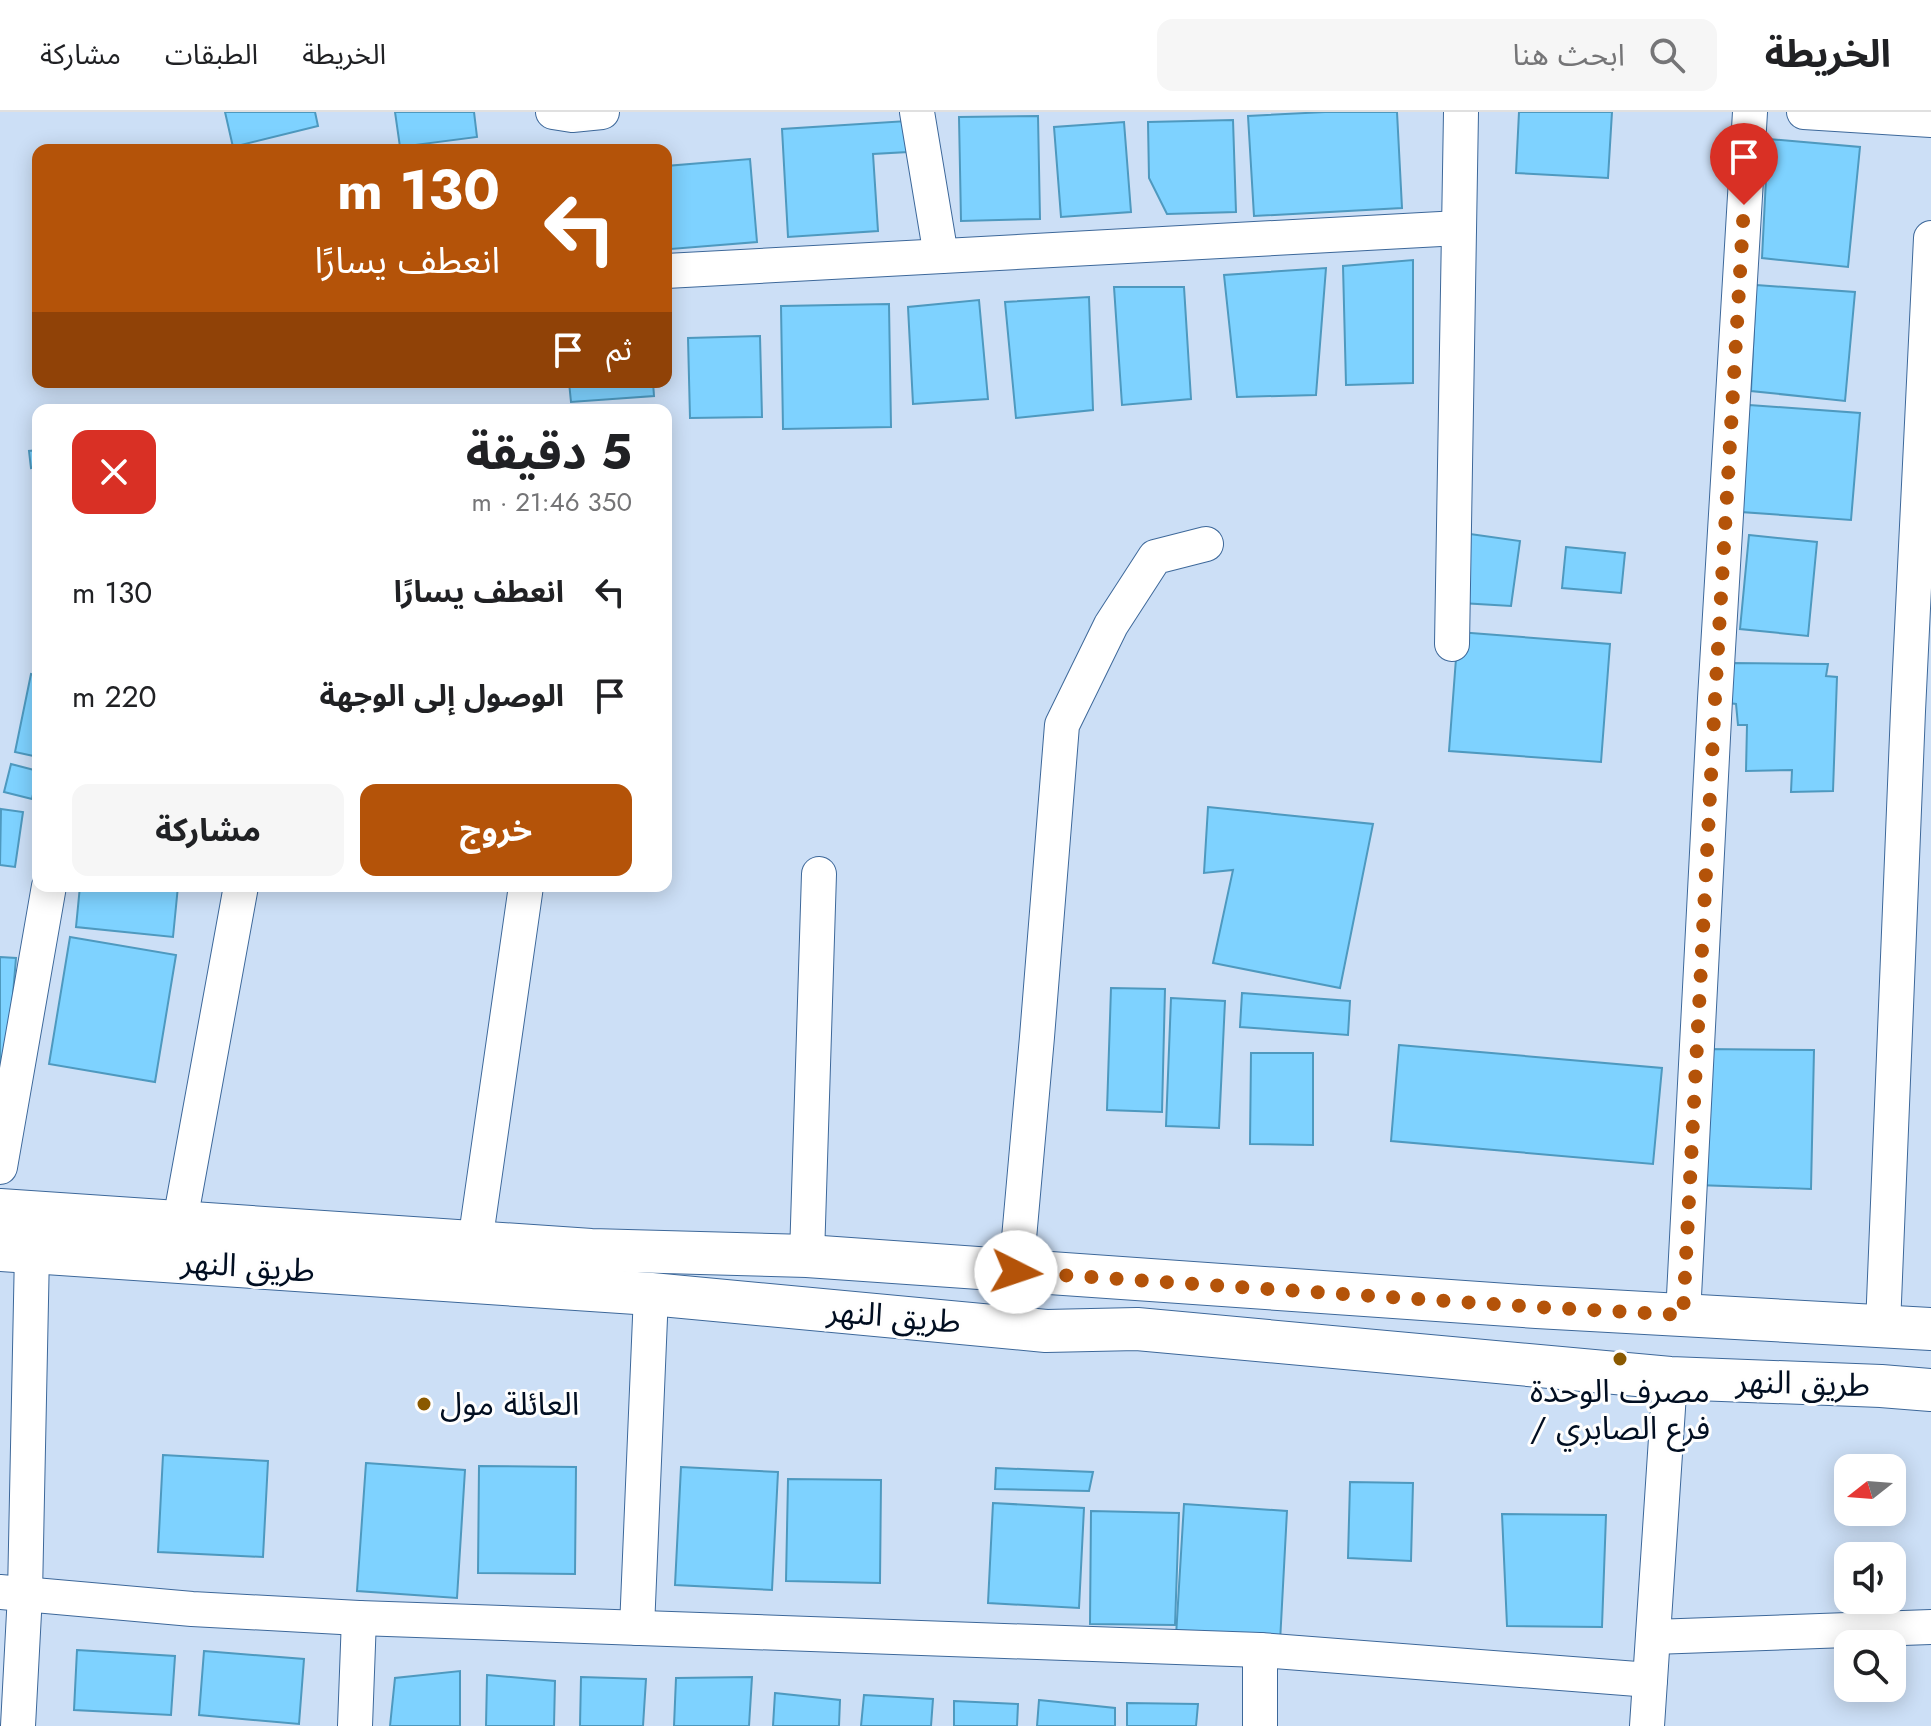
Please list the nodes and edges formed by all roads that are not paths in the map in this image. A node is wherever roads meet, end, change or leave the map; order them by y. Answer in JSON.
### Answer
{"nodes":[{"id":1,"x":553,"y":112,"type":"edge"},
{"id":2,"x":602,"y":112,"type":"edge"},
{"id":3,"x":917,"y":112,"type":"edge"},
{"id":4,"x":1461,"y":112,"type":"edge"},
{"id":5,"x":1750,"y":112,"type":"edge"},
{"id":6,"x":1804,"y":112,"type":"edge"},
{"id":7,"x":1931,"y":120,"type":"edge"},
{"id":8,"x":1459,"y":228,"type":"junction"},
{"id":9,"x":1931,"y":238,"type":"edge"},
{"id":10,"x":941,"y":256,"type":"junction"},
{"id":11,"x":672,"y":271,"type":"edge"},
{"id":12,"x":1206,"y":544,"type":"dead end"},
{"id":13,"x":1452,"y":644,"type":"dead end"},
{"id":14,"x":819,"y":874,"type":"dead end"},
{"id":15,"x":48,"y":892,"type":"edge"},
{"id":16,"x":240,"y":892,"type":"edge"},
{"id":17,"x":525,"y":892,"type":"edge"},
{"id":18,"x":0,"y":1167,"type":"edge"},
{"id":19,"x":0,"y":1210,"type":"edge"},
{"id":20,"x":180,"y":1221,"type":"junction"},
{"id":21,"x":475,"y":1243,"type":"junction"},
{"id":22,"x":16,"y":1251,"type":"edge"},
{"id":23,"x":807,"y":1256,"type":"junction"},
{"id":24,"x":1016,"y":1272,"type":"junction"},
{"id":25,"x":651,"y":1294,"type":"junction"},
{"id":26,"x":1683,"y":1315,"type":"junction"},
{"id":27,"x":1883,"y":1326,"type":"junction"},
{"id":28,"x":1007,"y":1327,"type":"junction"},
{"id":29,"x":1931,"y":1329,"type":"edge"},
{"id":30,"x":1670,"y":1378,"type":"junction"},
{"id":31,"x":1931,"y":1390,"type":"edge"},
{"id":32,"x":12,"y":1593,"type":"edge"},
{"id":33,"x":359,"y":1618,"type":"junction"},
{"id":34,"x":1931,"y":1627,"type":"edge"},
{"id":35,"x":637,"y":1628,"type":"junction"},
{"id":36,"x":1653,"y":1637,"type":"junction"},
{"id":37,"x":1260,"y":1650,"type":"junction"},
{"id":38,"x":1650,"y":1680,"type":"junction"},
{"id":39,"x":18,"y":1726,"type":"edge"},
{"id":40,"x":355,"y":1726,"type":"edge"},
{"id":41,"x":1260,"y":1726,"type":"edge"},
{"id":42,"x":1647,"y":1726,"type":"edge"}],
"edges":[{"from":1,"to":2,"type":"street"},
{"from":3,"to":10,"type":"street"},
{"from":4,"to":8,"type":"street"},
{"from":5,"to":26,"type":"street"},
{"from":6,"to":7,"type":"street"},
{"from":8,"to":10,"type":"street"},
{"from":8,"to":13,"type":"street"},
{"from":9,"to":27,"type":"street"},
{"from":10,"to":11,"type":"street"},
{"from":12,"to":24,"type":"street"},
{"from":14,"to":23,"type":"street"},
{"from":15,"to":18,"type":"street"},
{"from":16,"to":20,"type":"street"},
{"from":17,"to":21,"type":"street"},
{"from":19,"to":20,"type":"main road","name":"طريق النهر"},
{"from":20,"to":21,"type":"main road","name":"طريق النهر"},
{"from":21,"to":23,"type":"main road","name":"طريق النهر"},
{"from":22,"to":25,"type":"main road","name":"طريق النهر"},
{"from":22,"to":32,"type":"street"},
{"from":23,"to":24,"type":"main road","name":"طريق النهر"},
{"from":24,"to":26,"type":"main road","name":"طريق النهر"},
{"from":24,"to":28,"type":"main road"},
{"from":25,"to":28,"type":"main road","name":"طريق النهر"},
{"from":25,"to":35,"type":"street"},
{"from":26,"to":27,"type":"main road","name":"طريق النهر"},
{"from":27,"to":29,"type":"main road","name":"طريق النهر"},
{"from":28,"to":30,"type":"main road","name":"طريق النهر"},
{"from":30,"to":31,"type":"main road","name":"طريق النهر"},
{"from":30,"to":36,"type":"street"},
{"from":32,"to":33,"type":"street"},
{"from":32,"to":39,"type":"street"},
{"from":33,"to":35,"type":"street"},
{"from":33,"to":40,"type":"street"},
{"from":34,"to":36,"type":"street"},
{"from":35,"to":37,"type":"street"},
{"from":36,"to":38,"type":"street"},
{"from":37,"to":38,"type":"street"},
{"from":37,"to":41,"type":"street"},
{"from":38,"to":42,"type":"street"}]}
